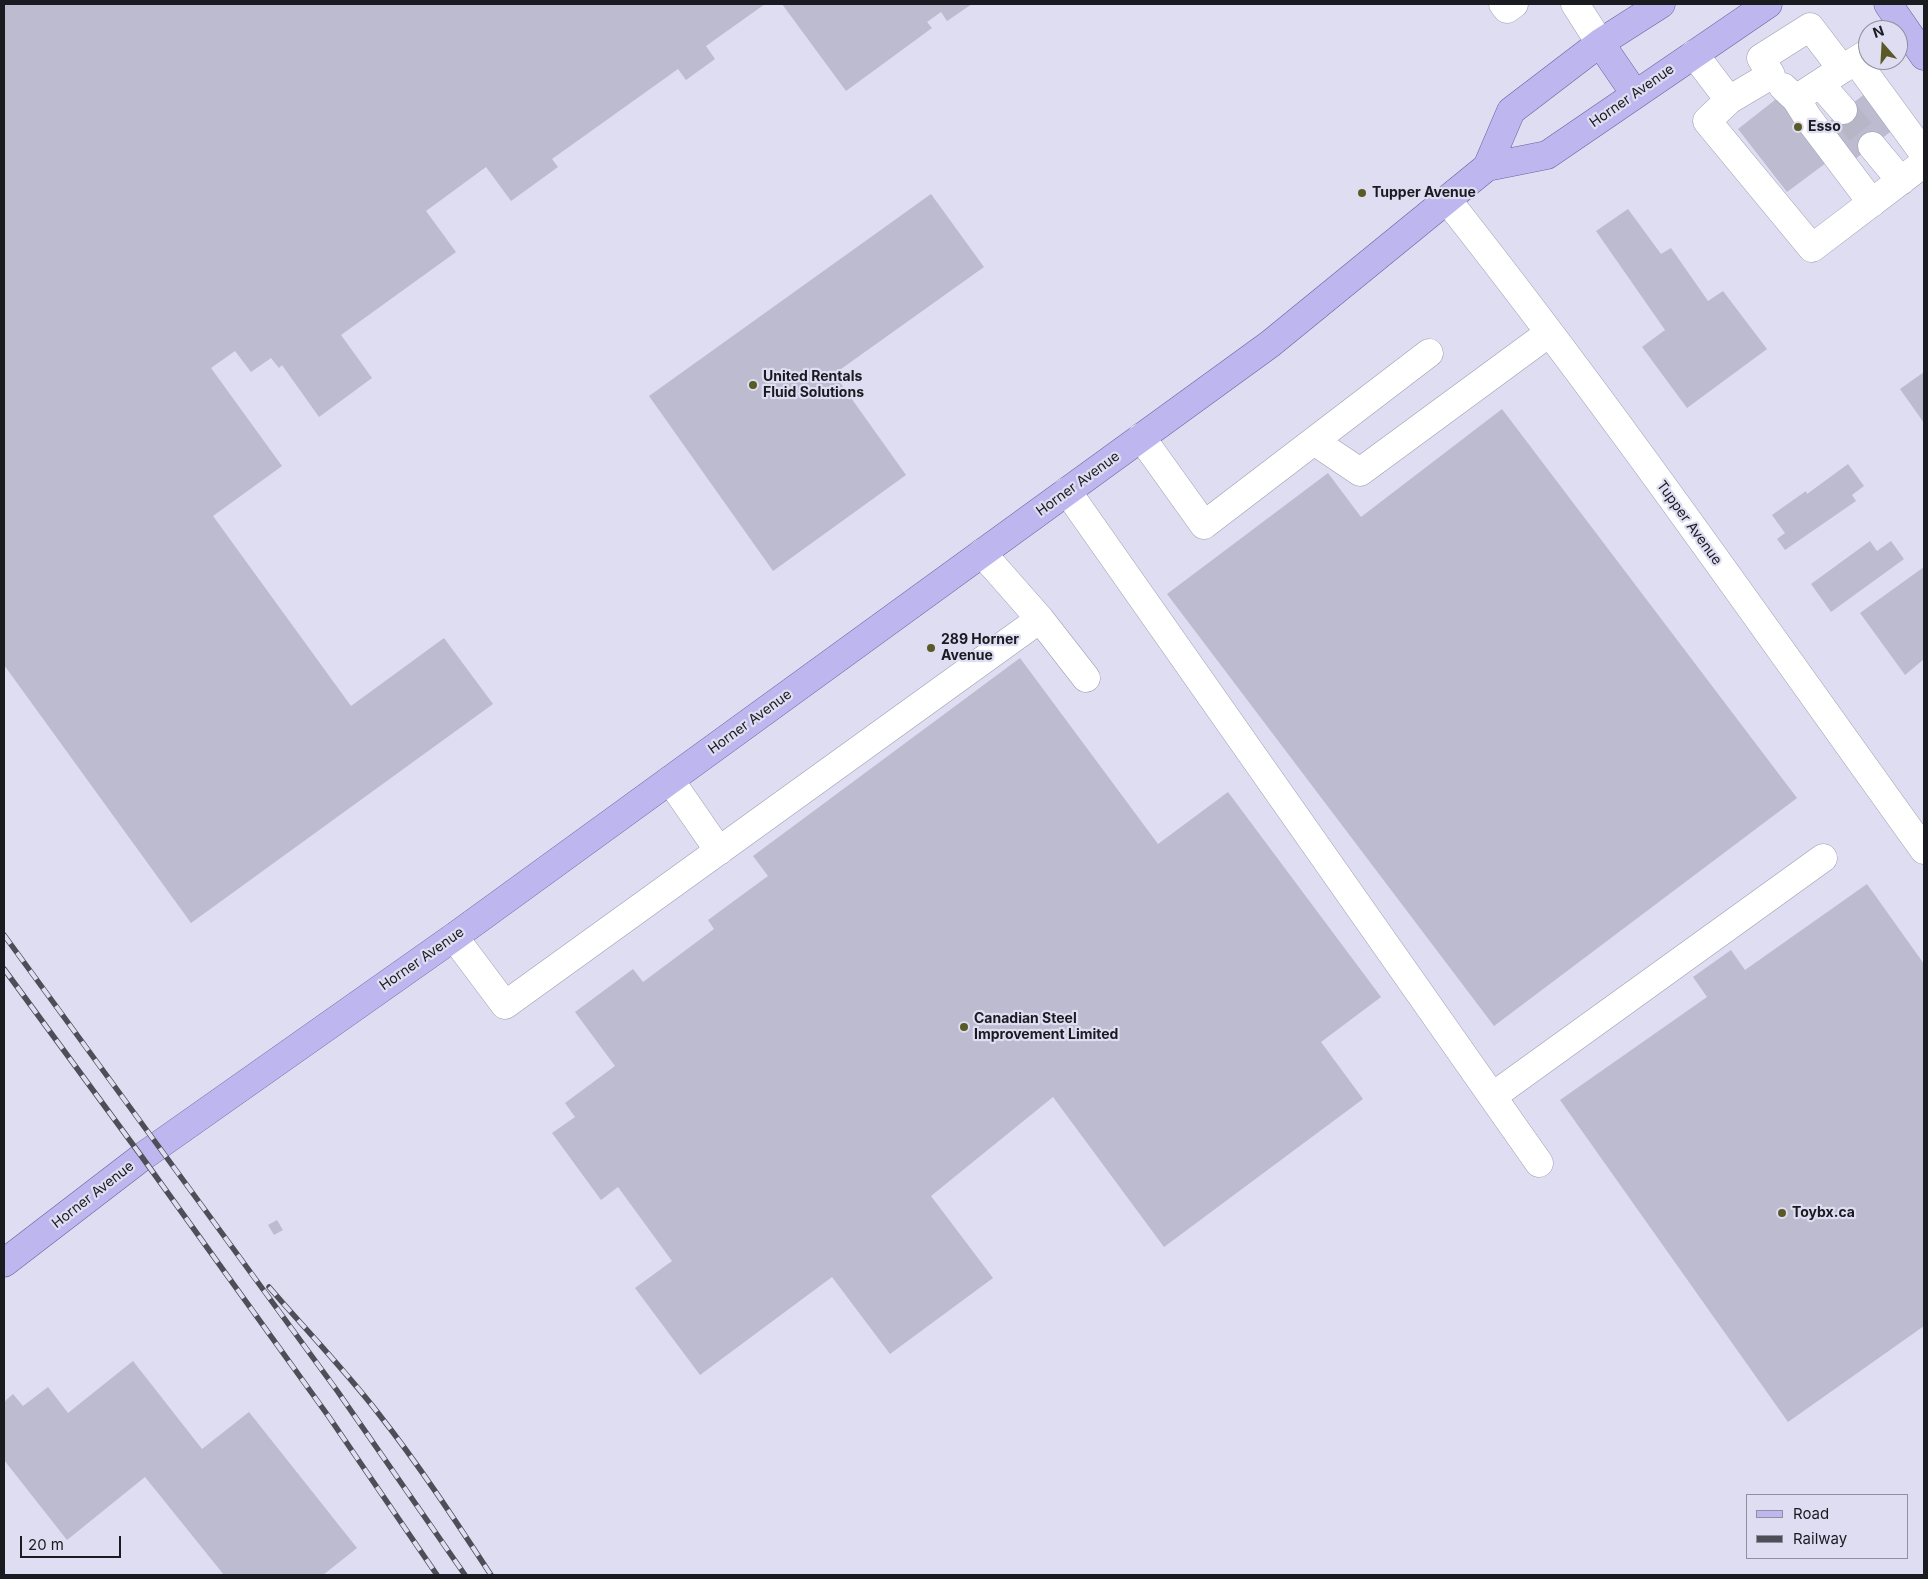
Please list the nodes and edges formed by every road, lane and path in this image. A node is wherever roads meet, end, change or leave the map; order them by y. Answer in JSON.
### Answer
{"nodes":[{"id":1,"x":1503,"y":4,"type":"edge"},
{"id":2,"x":1514,"y":4,"type":"edge"},
{"id":3,"x":1575,"y":4,"type":"edge"},
{"id":4,"x":1660,"y":4,"type":"edge"},
{"id":5,"x":1768,"y":4,"type":"edge"},
{"id":6,"x":1888,"y":4,"type":"edge"},
{"id":7,"x":1896,"y":20,"type":"edge"},
{"id":8,"x":1908,"y":39,"type":"edge"},
{"id":9,"x":1600,"y":43,"type":"junction"},
{"id":10,"x":1694,"y":54,"type":"junction"},
{"id":11,"x":1924,"y":56,"type":"edge"},
{"id":12,"x":1847,"y":67,"type":"edge"},
{"id":13,"x":1771,"y":76,"type":"junction"},
{"id":14,"x":1635,"y":94,"type":"junction"},
{"id":15,"x":1796,"y":99,"type":"junction"},
{"id":16,"x":1729,"y":100,"type":"junction"},
{"id":17,"x":1843,"y":110,"type":"tunnel mouth"},
{"id":18,"x":1872,"y":146,"type":"tunnel mouth"},
{"id":19,"x":1924,"y":154,"type":"edge"},
{"id":20,"x":1924,"y":163,"type":"edge"},
{"id":21,"x":1487,"y":167,"type":"junction"},
{"id":22,"x":1901,"y":181,"type":"junction"},
{"id":23,"x":1448,"y":201,"type":"junction"},
{"id":24,"x":1872,"y":203,"type":"junction"},
{"id":25,"x":1549,"y":332,"type":"junction"},
{"id":26,"x":1429,"y":353,"type":"dead end"},
{"id":27,"x":1141,"y":438,"type":"junction"},
{"id":28,"x":1314,"y":441,"type":"junction"},
{"id":29,"x":1067,"y":491,"type":"junction"},
{"id":30,"x":982,"y":553,"type":"junction"},
{"id":31,"x":1040,"y":619,"type":"junction"},
{"id":32,"x":1086,"y":678,"type":"dead end"},
{"id":33,"x":670,"y":780,"type":"junction"},
{"id":34,"x":1924,"y":850,"type":"edge"},
{"id":35,"x":719,"y":851,"type":"junction"},
{"id":36,"x":1824,"y":858,"type":"dead end"},
{"id":37,"x":454,"y":937,"type":"junction"},
{"id":38,"x":1492,"y":1096,"type":"junction"},
{"id":39,"x":1539,"y":1163,"type":"dead end"},
{"id":40,"x":4,"y":1263,"type":"edge"}],
"edges":[{"from":1,"to":2,"type":"street"},
{"from":3,"to":9,"type":"street"},
{"from":4,"to":9,"type":"main road","name":"Horner Avenue"},
{"from":5,"to":10,"type":"main road","name":"Horner Avenue"},
{"from":6,"to":7,"type":"main road"},
{"from":8,"to":11,"type":"main road"},
{"from":9,"to":14,"type":"main road"},
{"from":9,"to":21,"type":"main road","name":"Horner Avenue"},
{"from":10,"to":14,"type":"main road","name":"Horner Avenue"},
{"from":10,"to":16,"type":"street"},
{"from":12,"to":13,"type":"street"},
{"from":12,"to":15,"type":"street"},
{"from":12,"to":17,"type":"street"},
{"from":12,"to":19,"type":"street"},
{"from":13,"to":15,"type":"street"},
{"from":13,"to":16,"type":"street"},
{"from":14,"to":21,"type":"main road","name":"Horner Avenue"},
{"from":15,"to":24,"type":"street"},
{"from":16,"to":24,"type":"street"},
{"from":18,"to":22,"type":"street"},
{"from":20,"to":22,"type":"street"},
{"from":21,"to":23,"type":"main road","name":"Horner Avenue"},
{"from":22,"to":24,"type":"street"},
{"from":23,"to":25,"type":"street","name":"Tupper Avenue"},
{"from":23,"to":27,"type":"main road","name":"Horner Avenue"},
{"from":25,"to":28,"type":"street"},
{"from":25,"to":34,"type":"street","name":"Tupper Avenue"},
{"from":26,"to":28,"type":"street"},
{"from":27,"to":28,"type":"street"},
{"from":27,"to":29,"type":"main road","name":"Horner Avenue"},
{"from":29,"to":30,"type":"main road","name":"Horner Avenue"},
{"from":29,"to":38,"type":"street"},
{"from":30,"to":31,"type":"street"},
{"from":30,"to":33,"type":"main road","name":"Horner Avenue"},
{"from":31,"to":32,"type":"street"},
{"from":31,"to":35,"type":"street"},
{"from":33,"to":35,"type":"street"},
{"from":33,"to":37,"type":"main road","name":"Horner Avenue"},
{"from":35,"to":37,"type":"street"},
{"from":36,"to":38,"type":"street"},
{"from":37,"to":40,"type":"main road","name":"Horner Avenue"},
{"from":38,"to":39,"type":"street"}]}
